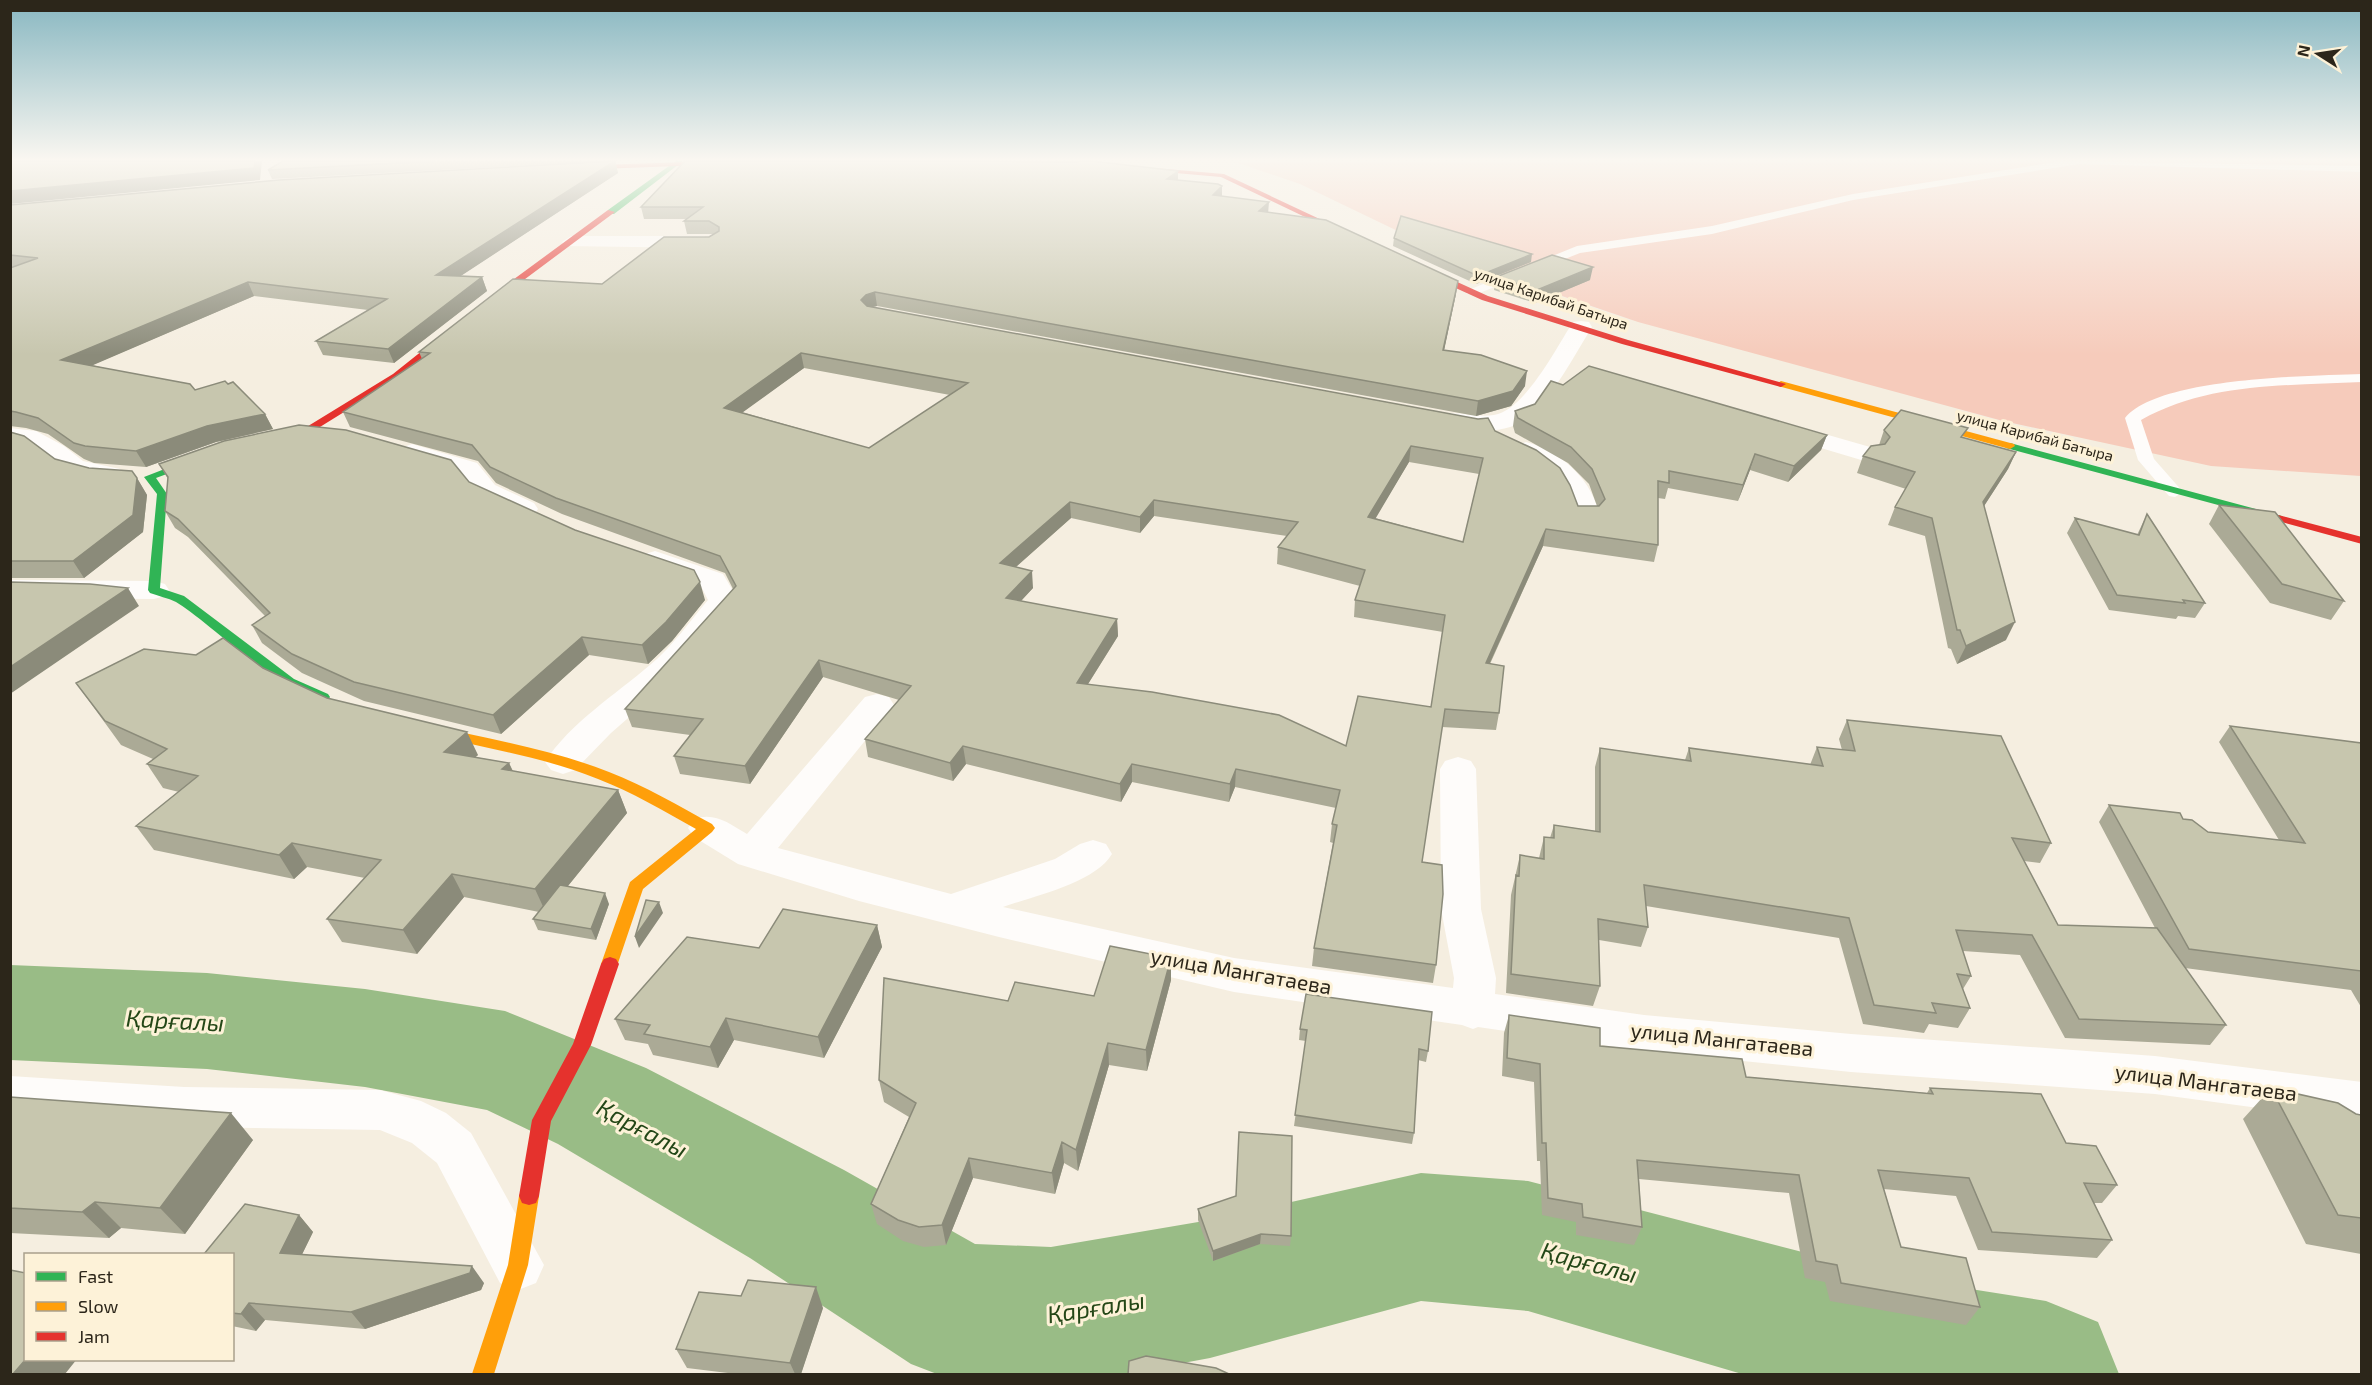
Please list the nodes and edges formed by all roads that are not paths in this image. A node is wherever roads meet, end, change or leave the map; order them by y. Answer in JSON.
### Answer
{"nodes":[{"id":1,"x":593,"y":226,"type":"edge"},
{"id":2,"x":1331,"y":226,"type":"edge"},
{"id":3,"x":1731,"y":226,"type":"edge"},
{"id":4,"x":571,"y":242,"type":"junction"},
{"id":5,"x":712,"y":242,"type":"edge"},
{"id":6,"x":1368,"y":243,"type":"edge"},
{"id":7,"x":1399,"y":258,"type":"edge"},
{"id":8,"x":1472,"y":291,"type":"junction"},
{"id":9,"x":1581,"y":327,"type":"junction"},
{"id":10,"x":2361,"y":378,"type":"edge"},
{"id":11,"x":1430,"y":417,"type":"edge"},
{"id":12,"x":1497,"y":422,"type":"junction"},
{"id":13,"x":1756,"y":422,"type":"edge"},
{"id":14,"x":303,"y":433,"type":"junction"},
{"id":15,"x":10,"y":435,"type":"edge"},
{"id":16,"x":346,"y":436,"type":"edge"},
{"id":17,"x":259,"y":442,"type":"edge"},
{"id":18,"x":389,"y":446,"type":"edge"},
{"id":19,"x":225,"y":449,"type":"edge"},
{"id":20,"x":1868,"y":454,"type":"edge"},
{"id":21,"x":149,"y":477,"type":"junction"},
{"id":22,"x":2175,"y":492,"type":"junction"},
{"id":23,"x":1585,"y":514,"type":"edge"},
{"id":24,"x":551,"y":522,"type":"edge"},
{"id":25,"x":2361,"y":541,"type":"edge"},
{"id":26,"x":626,"y":550,"type":"edge"},
{"id":27,"x":10,"y":589,"type":"edge"},
{"id":28,"x":154,"y":590,"type":"junction"},
{"id":29,"x":331,"y":701,"type":"edge"},
{"id":30,"x":877,"y":705,"type":"dead end"},
{"id":31,"x":416,"y":726,"type":"edge"},
{"id":32,"x":563,"y":762,"type":"junction"},
{"id":33,"x":1458,"y":768,"type":"dead end"},
{"id":34,"x":707,"y":828,"type":"junction"},
{"id":35,"x":751,"y":854,"type":"junction"},
{"id":36,"x":1094,"y":854,"type":"dead end"},
{"id":37,"x":951,"y":910,"type":"junction"},
{"id":38,"x":1473,"y":1011,"type":"junction"},
{"id":39,"x":10,"y":1096,"type":"edge"},
{"id":40,"x":2361,"y":1102,"type":"edge"},
{"id":41,"x":518,"y":1264,"type":"junction"},
{"id":42,"x":483,"y":1374,"type":"edge"}],
"edges":[{"from":1,"to":4,"type":"street"},
{"from":2,"to":6,"type":"street"},
{"from":3,"to":8,"type":"lane"},
{"from":4,"to":5,"type":"street"},
{"from":4,"to":14,"type":"street"},
{"from":7,"to":8,"type":"street","name":"улица Карибай Батыра"},
{"from":8,"to":9,"type":"street","name":"улица Карибай Батыра"},
{"from":9,"to":12,"type":"street"},
{"from":9,"to":22,"type":"street","name":"улица Карибай Батыра"},
{"from":10,"to":22,"type":"lane"},
{"from":11,"to":12,"type":"street"},
{"from":12,"to":23,"type":"street"},
{"from":13,"to":20,"type":"street"},
{"from":14,"to":16,"type":"street"},
{"from":14,"to":17,"type":"street"},
{"from":15,"to":21,"type":"street"},
{"from":18,"to":24,"type":"street"},
{"from":19,"to":21,"type":"street"},
{"from":21,"to":28,"type":"street"},
{"from":22,"to":25,"type":"street","name":"улица Карибай Батыра"},
{"from":26,"to":32,"type":"street"},
{"from":27,"to":28,"type":"street"},
{"from":28,"to":29,"type":"street"},
{"from":30,"to":35,"type":"street"},
{"from":31,"to":32,"type":"street","name":"улица Мангатаева"},
{"from":32,"to":34,"type":"street","name":"улица Мангатаева"},
{"from":33,"to":38,"type":"street"},
{"from":34,"to":35,"type":"street","name":"улица Мангатаева"},
{"from":34,"to":41,"type":"street"},
{"from":35,"to":37,"type":"street","name":"улица Мангатаева"},
{"from":36,"to":37,"type":"street"},
{"from":37,"to":38,"type":"street","name":"улица Мангатаева"},
{"from":38,"to":40,"type":"street","name":"улица Мангатаева"},
{"from":39,"to":41,"type":"street"},
{"from":41,"to":42,"type":"street"}]}
